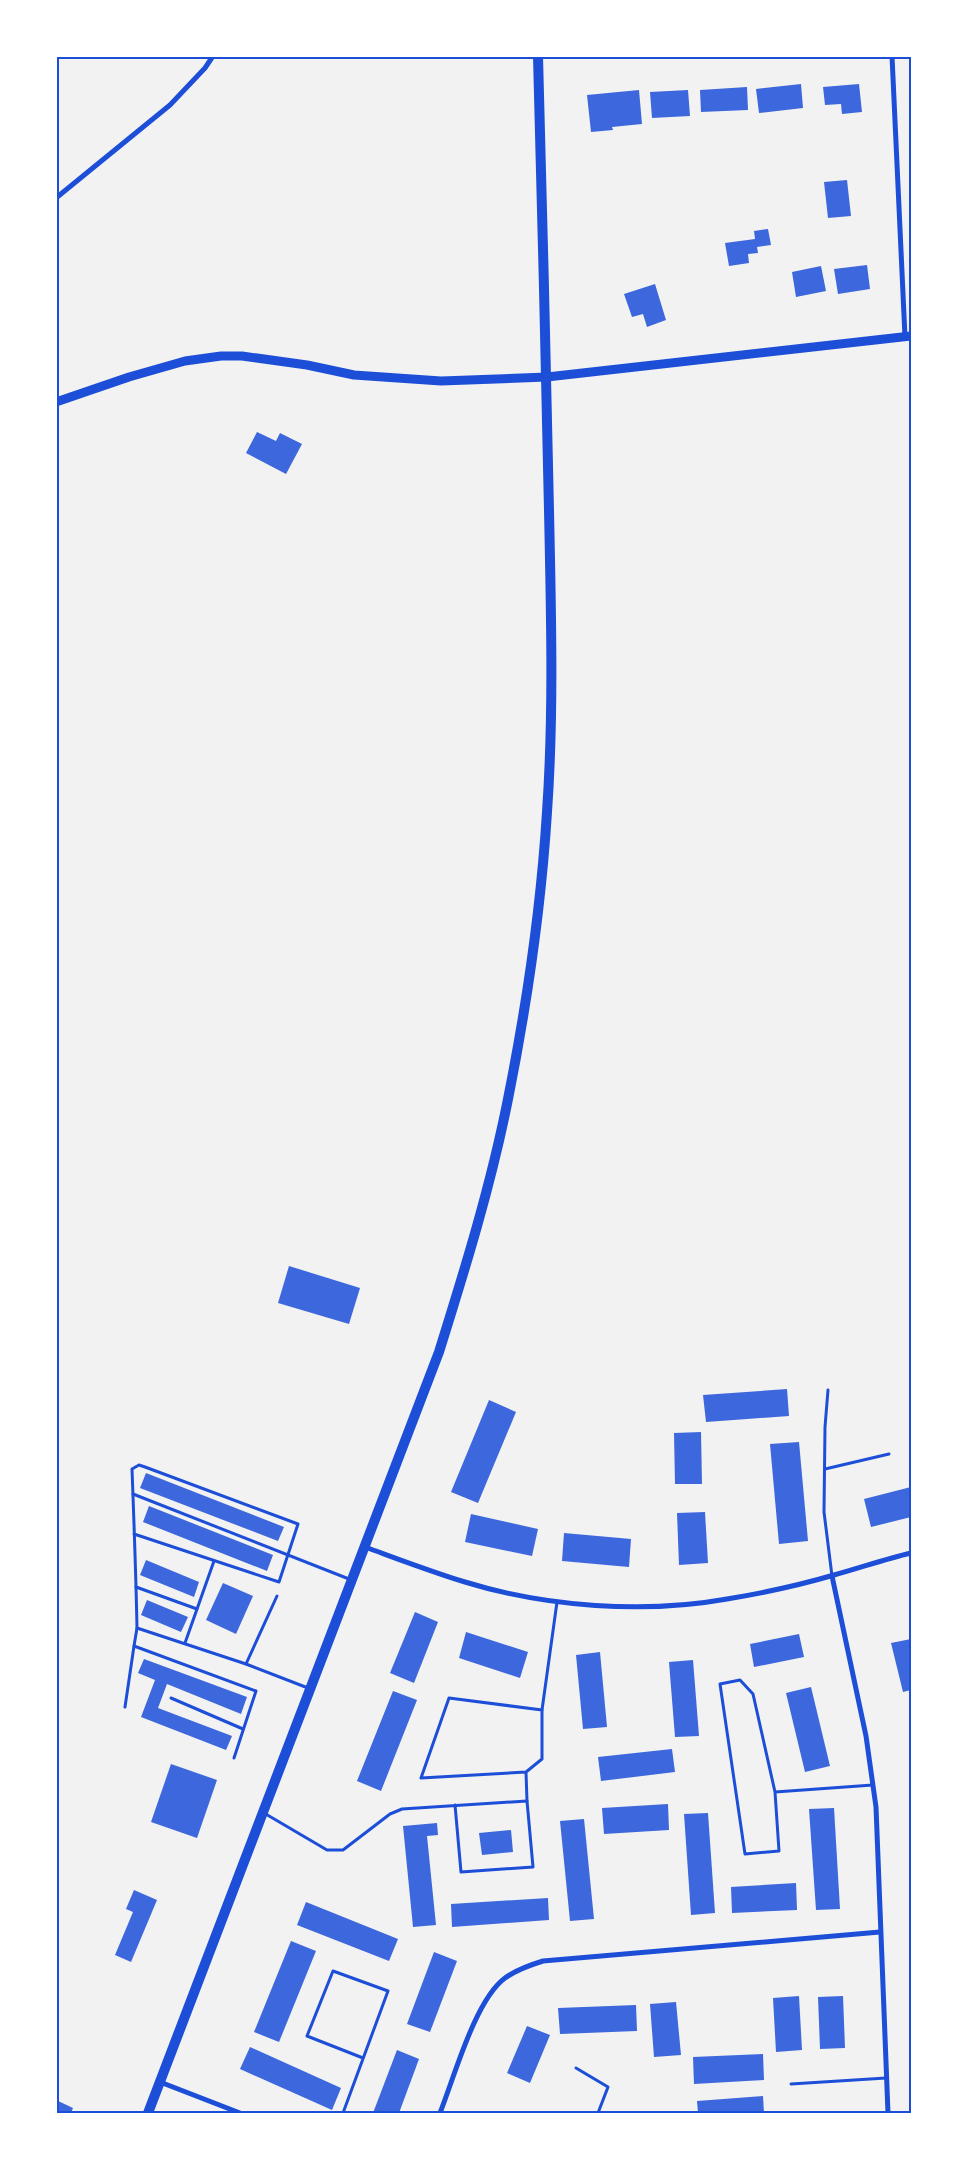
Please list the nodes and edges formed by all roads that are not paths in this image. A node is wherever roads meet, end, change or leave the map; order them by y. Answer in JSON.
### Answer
{"nodes":[{"id":1,"x":213,"y":56,"type":"edge"},
{"id":2,"x":538,"y":56,"type":"edge"},
{"id":3,"x":892,"y":56,"type":"edge"},
{"id":4,"x":56,"y":198,"type":"edge"},
{"id":5,"x":908,"y":337,"type":"edge"},
{"id":6,"x":547,"y":378,"type":"junction"},
{"id":7,"x":56,"y":402,"type":"edge"},
{"id":8,"x":828,"y":1390,"type":"dead end"},
{"id":9,"x":889,"y":1454,"type":"dead end"},
{"id":10,"x":825,"y":1469,"type":"junction"},
{"id":11,"x":133,"y":1494,"type":"junction"},
{"id":12,"x":134,"y":1534,"type":"junction"},
{"id":13,"x":365,"y":1547,"type":"junction"},
{"id":14,"x":911,"y":1553,"type":"edge"},
{"id":15,"x":289,"y":1554,"type":"junction"},
{"id":16,"x":214,"y":1561,"type":"junction"},
{"id":17,"x":832,"y":1576,"type":"junction"},
{"id":18,"x":352,"y":1580,"type":"junction"},
{"id":19,"x":136,"y":1587,"type":"junction"},
{"id":20,"x":277,"y":1596,"type":"dead end"},
{"id":21,"x":557,"y":1601,"type":"junction"},
{"id":22,"x":197,"y":1609,"type":"junction"},
{"id":23,"x":137,"y":1628,"type":"junction"},
{"id":24,"x":185,"y":1643,"type":"junction"},
{"id":25,"x":134,"y":1646,"type":"junction"},
{"id":26,"x":246,"y":1664,"type":"junction"},
{"id":27,"x":311,"y":1690,"type":"junction"},
{"id":28,"x":171,"y":1698,"type":"dead end"},
{"id":29,"x":125,"y":1707,"type":"dead end"},
{"id":30,"x":542,"y":1710,"type":"junction"},
{"id":31,"x":243,"y":1729,"type":"junction"},
{"id":32,"x":234,"y":1758,"type":"dead end"},
{"id":33,"x":526,"y":1772,"type":"junction"},
{"id":34,"x":873,"y":1785,"type":"junction"},
{"id":35,"x":775,"y":1792,"type":"junction"},
{"id":36,"x":527,"y":1801,"type":"junction"},
{"id":37,"x":455,"y":1805,"type":"junction"},
{"id":38,"x":263,"y":1813,"type":"junction"},
{"id":39,"x":880,"y":1932,"type":"junction"},
{"id":40,"x":363,"y":2058,"type":"junction"},
{"id":41,"x":576,"y":2068,"type":"dead end"},
{"id":42,"x":886,"y":2078,"type":"junction"},
{"id":43,"x":160,"y":2082,"type":"junction"},
{"id":44,"x":790,"y":2084,"type":"dead end"},
{"id":45,"x":148,"y":2113,"type":"edge"},
{"id":46,"x":240,"y":2113,"type":"edge"},
{"id":47,"x":344,"y":2113,"type":"edge"},
{"id":48,"x":440,"y":2113,"type":"edge"},
{"id":49,"x":598,"y":2113,"type":"edge"},
{"id":50,"x":888,"y":2113,"type":"edge"}],
"edges":[{"from":1,"to":4,"type":"street"},
{"from":2,"to":6,"type":"main road"},
{"from":3,"to":5,"type":"street"},
{"from":5,"to":6,"type":"street"},
{"from":6,"to":7,"type":"street"},
{"from":6,"to":13,"type":"main road"},
{"from":8,"to":10,"type":"lane"},
{"from":9,"to":10,"type":"lane"},
{"from":10,"to":17,"type":"lane"},
{"from":11,"to":12,"type":"lane"},
{"from":11,"to":15,"type":"lane"},
{"from":11,"to":15,"type":"lane"},
{"from":12,"to":16,"type":"lane"},
{"from":12,"to":19,"type":"lane"},
{"from":13,"to":18,"type":"main road"},
{"from":13,"to":21,"type":"street"},
{"from":14,"to":17,"type":"street"},
{"from":15,"to":16,"type":"lane"},
{"from":15,"to":18,"type":"lane"},
{"from":16,"to":22,"type":"lane"},
{"from":17,"to":21,"type":"street"},
{"from":17,"to":34,"type":"street"},
{"from":18,"to":27,"type":"main road"},
{"from":19,"to":22,"type":"lane"},
{"from":19,"to":23,"type":"lane"},
{"from":20,"to":26,"type":"lane"},
{"from":21,"to":30,"type":"lane"},
{"from":22,"to":24,"type":"lane"},
{"from":23,"to":24,"type":"lane"},
{"from":23,"to":25,"type":"lane"},
{"from":24,"to":26,"type":"lane"},
{"from":25,"to":29,"type":"lane"},
{"from":25,"to":31,"type":"lane"},
{"from":26,"to":27,"type":"lane"},
{"from":27,"to":38,"type":"main road"},
{"from":28,"to":31,"type":"lane"},
{"from":30,"to":33,"type":"lane"},
{"from":30,"to":33,"type":"lane"},
{"from":31,"to":32,"type":"lane"},
{"from":33,"to":36,"type":"lane"},
{"from":34,"to":35,"type":"lane"},
{"from":34,"to":39,"type":"street"},
{"from":35,"to":35,"type":"lane"},
{"from":36,"to":37,"type":"lane"},
{"from":36,"to":37,"type":"lane"},
{"from":37,"to":38,"type":"lane"},
{"from":38,"to":43,"type":"main road"},
{"from":39,"to":42,"type":"street"},
{"from":39,"to":48,"type":"street"},
{"from":40,"to":40,"type":"lane"},
{"from":40,"to":47,"type":"lane"},
{"from":41,"to":49,"type":"lane"},
{"from":42,"to":44,"type":"lane"},
{"from":42,"to":50,"type":"street"},
{"from":43,"to":45,"type":"main road"},
{"from":43,"to":46,"type":"street"}]}
